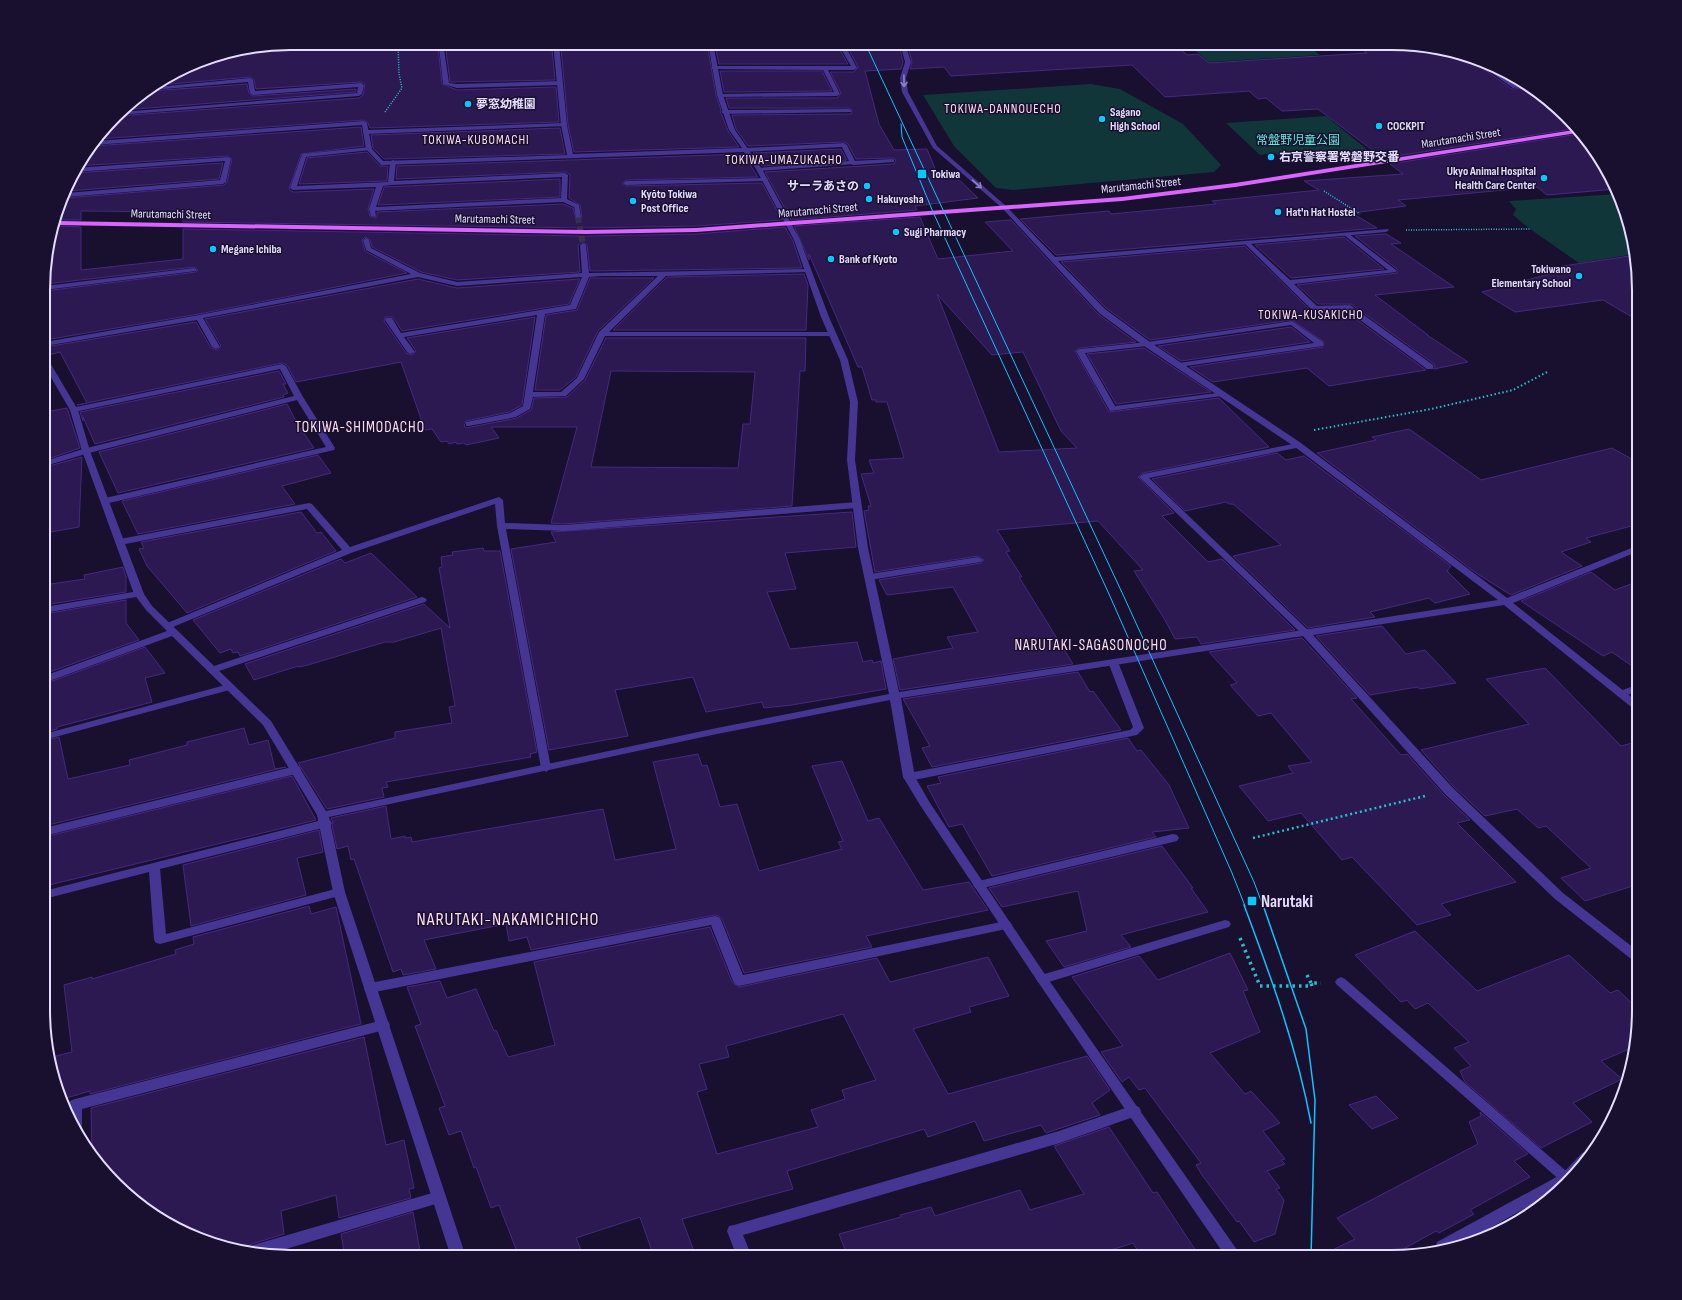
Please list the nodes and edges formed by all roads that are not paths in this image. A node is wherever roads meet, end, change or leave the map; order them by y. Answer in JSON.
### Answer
{"nodes":[{"id":1,"x":441,"y":50,"type":"edge"},
{"id":2,"x":557,"y":50,"type":"edge"},
{"id":3,"x":711,"y":50,"type":"edge"},
{"id":4,"x":845,"y":50,"type":"edge"},
{"id":5,"x":904,"y":50,"type":"edge"},
{"id":6,"x":714,"y":68,"type":"junction"},
{"id":7,"x":825,"y":68,"type":"junction"},
{"id":8,"x":1498,"y":75,"type":"edge"},
{"id":9,"x":560,"y":83,"type":"junction"},
{"id":10,"x":1519,"y":87,"type":"edge"},
{"id":11,"x":159,"y":88,"type":"edge"},
{"id":12,"x":720,"y":95,"type":"junction"},
{"id":13,"x":849,"y":111,"type":"dead end"},
{"id":14,"x":724,"y":112,"type":"junction"},
{"id":15,"x":128,"y":113,"type":"edge"},
{"id":16,"x":564,"y":125,"type":"junction"},
{"id":17,"x":366,"y":132,"type":"junction"},
{"id":18,"x":1572,"y":132,"type":"edge"},
{"id":19,"x":101,"y":143,"type":"edge"},
{"id":20,"x":369,"y":149,"type":"junction"},
{"id":21,"x":746,"y":150,"type":"junction"},
{"id":22,"x":570,"y":156,"type":"junction"},
{"id":23,"x":892,"y":161,"type":"dead end"},
{"id":24,"x":393,"y":162,"type":"junction"},
{"id":25,"x":853,"y":163,"type":"junction"},
{"id":26,"x":82,"y":169,"type":"edge"},
{"id":27,"x":759,"y":169,"type":"junction"},
{"id":28,"x":765,"y":179,"type":"junction"},
{"id":29,"x":391,"y":183,"type":"junction"},
{"id":30,"x":626,"y":183,"type":"dead end"},
{"id":31,"x":380,"y":185,"type":"junction"},
{"id":32,"x":70,"y":195,"type":"edge"},
{"id":33,"x":564,"y":200,"type":"junction"},
{"id":34,"x":1004,"y":207,"type":"junction"},
{"id":35,"x":372,"y":209,"type":"junction"},
{"id":36,"x":374,"y":216,"type":"dead end"},
{"id":37,"x":578,"y":217,"type":"tunnel mouth"},
{"id":38,"x":60,"y":223,"type":"edge"},
{"id":39,"x":787,"y":224,"type":"junction"},
{"id":40,"x":1386,"y":230,"type":"road end"},
{"id":41,"x":1346,"y":234,"type":"junction"},
{"id":42,"x":366,"y":240,"type":"dead end"},
{"id":43,"x":1248,"y":244,"type":"junction"},
{"id":44,"x":583,"y":245,"type":"tunnel mouth"},
{"id":45,"x":1053,"y":259,"type":"junction"},
{"id":46,"x":194,"y":270,"type":"dead end"},
{"id":47,"x":807,"y":271,"type":"junction"},
{"id":48,"x":664,"y":274,"type":"junction"},
{"id":49,"x":418,"y":275,"type":"junction"},
{"id":50,"x":586,"y":276,"type":"junction"},
{"id":51,"x":1289,"y":282,"type":"junction"},
{"id":52,"x":50,"y":287,"type":"edge"},
{"id":53,"x":541,"y":313,"type":"junction"},
{"id":54,"x":199,"y":317,"type":"junction"},
{"id":55,"x":389,"y":320,"type":"dead end"},
{"id":56,"x":602,"y":334,"type":"junction"},
{"id":57,"x":832,"y":334,"type":"junction"},
{"id":58,"x":400,"y":335,"type":"junction"},
{"id":59,"x":50,"y":343,"type":"edge"},
{"id":60,"x":1147,"y":344,"type":"junction"},
{"id":61,"x":216,"y":346,"type":"dead end"},
{"id":62,"x":411,"y":352,"type":"dead end"},
{"id":63,"x":1178,"y":366,"type":"junction"},
{"id":64,"x":1430,"y":367,"type":"dead end"},
{"id":65,"x":50,"y":369,"type":"edge"},
{"id":66,"x":1222,"y":394,"type":"junction"},
{"id":67,"x":529,"y":395,"type":"junction"},
{"id":68,"x":299,"y":397,"type":"junction"},
{"id":69,"x":74,"y":410,"type":"junction"},
{"id":70,"x":469,"y":424,"type":"dead end"},
{"id":71,"x":1298,"y":445,"type":"junction"},
{"id":72,"x":86,"y":451,"type":"junction"},
{"id":73,"x":50,"y":462,"type":"edge"},
{"id":74,"x":105,"y":501,"type":"junction"},
{"id":75,"x":857,"y":505,"type":"junction"},
{"id":76,"x":501,"y":526,"type":"junction"},
{"id":77,"x":120,"y":542,"type":"junction"},
{"id":78,"x":348,"y":551,"type":"junction"},
{"id":79,"x":1632,"y":551,"type":"edge"},
{"id":80,"x":978,"y":560,"type":"dead end"},
{"id":81,"x":870,"y":577,"type":"junction"},
{"id":82,"x":139,"y":594,"type":"junction"},
{"id":83,"x":422,"y":600,"type":"dead end"},
{"id":84,"x":1506,"y":602,"type":"junction"},
{"id":85,"x":50,"y":609,"type":"edge"},
{"id":86,"x":171,"y":629,"type":"junction"},
{"id":87,"x":1305,"y":632,"type":"junction"},
{"id":88,"x":1113,"y":662,"type":"junction"},
{"id":89,"x":212,"y":670,"type":"junction"},
{"id":90,"x":50,"y":678,"type":"edge"},
{"id":91,"x":229,"y":687,"type":"junction"},
{"id":92,"x":1632,"y":690,"type":"edge"},
{"id":93,"x":1621,"y":694,"type":"junction"},
{"id":94,"x":895,"y":696,"type":"junction"},
{"id":95,"x":1632,"y":703,"type":"edge"},
{"id":96,"x":50,"y":735,"type":"edge"},
{"id":97,"x":546,"y":768,"type":"junction"},
{"id":98,"x":296,"y":770,"type":"junction"},
{"id":99,"x":909,"y":777,"type":"junction"},
{"id":100,"x":324,"y":819,"type":"junction"},
{"id":101,"x":50,"y":831,"type":"edge"},
{"id":102,"x":1173,"y":838,"type":"dead end"},
{"id":103,"x":154,"y":867,"type":"junction"},
{"id":104,"x":979,"y":885,"type":"junction"},
{"id":105,"x":339,"y":892,"type":"junction"},
{"id":106,"x":50,"y":893,"type":"edge"},
{"id":107,"x":1225,"y":924,"type":"road end"},
{"id":108,"x":1006,"y":925,"type":"junction"},
{"id":109,"x":1632,"y":954,"type":"edge"},
{"id":110,"x":1042,"y":979,"type":"junction"},
{"id":111,"x":1341,"y":982,"type":"road end"},
{"id":112,"x":370,"y":988,"type":"junction"},
{"id":113,"x":383,"y":1025,"type":"junction"},
{"id":114,"x":1134,"y":1111,"type":"junction"},
{"id":115,"x":75,"y":1116,"type":"edge"},
{"id":116,"x":1565,"y":1176,"type":"edge"},
{"id":117,"x":1554,"y":1186,"type":"edge"},
{"id":118,"x":439,"y":1197,"type":"junction"},
{"id":119,"x":1450,"y":1243,"type":"edge"},
{"id":120,"x":265,"y":1248,"type":"edge"},
{"id":121,"x":457,"y":1250,"type":"edge"},
{"id":122,"x":742,"y":1250,"type":"edge"},
{"id":123,"x":1230,"y":1250,"type":"edge"}],
"edges":[{"from":1,"to":9,"type":"street"},
{"from":2,"to":9,"type":"street"},
{"from":3,"to":6,"type":"street"},
{"from":4,"to":7,"type":"street"},
{"from":5,"to":34,"type":"street","one_way":true},
{"from":6,"to":7,"type":"street"},
{"from":6,"to":12,"type":"street"},
{"from":7,"to":12,"type":"street"},
{"from":8,"to":10,"type":"street"},
{"from":9,"to":16,"type":"street"},
{"from":11,"to":15,"type":"street"},
{"from":12,"to":14,"type":"street"},
{"from":13,"to":14,"type":"street"},
{"from":14,"to":21,"type":"street"},
{"from":16,"to":17,"type":"street"},
{"from":16,"to":22,"type":"street"},
{"from":17,"to":19,"type":"street"},
{"from":17,"to":20,"type":"street"},
{"from":18,"to":34,"type":"main road","name":"Marutamachi Street"},
{"from":20,"to":24,"type":"street"},
{"from":20,"to":31,"type":"street"},
{"from":21,"to":22,"type":"street"},
{"from":21,"to":25,"type":"street"},
{"from":21,"to":27,"type":"street"},
{"from":22,"to":24,"type":"street"},
{"from":23,"to":25,"type":"street"},
{"from":24,"to":29,"type":"street"},
{"from":25,"to":27,"type":"street"},
{"from":26,"to":32,"type":"street"},
{"from":27,"to":28,"type":"street"},
{"from":28,"to":30,"type":"street"},
{"from":28,"to":39,"type":"street"},
{"from":29,"to":31,"type":"street"},
{"from":29,"to":33,"type":"street"},
{"from":31,"to":35,"type":"street"},
{"from":33,"to":35,"type":"street"},
{"from":33,"to":37,"type":"street"},
{"from":34,"to":39,"type":"main road","name":"Marutamachi Street"},
{"from":34,"to":45,"type":"street"},
{"from":35,"to":36,"type":"street"},
{"from":38,"to":39,"type":"main road","name":"Marutamachi Street"},
{"from":39,"to":47,"type":"street"},
{"from":40,"to":41,"type":"street"},
{"from":41,"to":43,"type":"street"},
{"from":41,"to":51,"type":"street"},
{"from":42,"to":49,"type":"street"},
{"from":43,"to":45,"type":"street"},
{"from":43,"to":51,"type":"street"},
{"from":44,"to":50,"type":"street"},
{"from":45,"to":60,"type":"street"},
{"from":46,"to":52,"type":"street"},
{"from":47,"to":48,"type":"street"},
{"from":47,"to":57,"type":"street"},
{"from":48,"to":50,"type":"street"},
{"from":48,"to":56,"type":"street"},
{"from":49,"to":50,"type":"street"},
{"from":49,"to":54,"type":"street"},
{"from":50,"to":53,"type":"street"},
{"from":51,"to":64,"type":"street"},
{"from":53,"to":58,"type":"street"},
{"from":53,"to":67,"type":"street"},
{"from":54,"to":59,"type":"street"},
{"from":54,"to":61,"type":"street"},
{"from":55,"to":58,"type":"street"},
{"from":56,"to":57,"type":"street"},
{"from":56,"to":67,"type":"street"},
{"from":57,"to":75,"type":"street"},
{"from":58,"to":62,"type":"street"},
{"from":60,"to":63,"type":"street"},
{"from":60,"to":63,"type":"street"},
{"from":60,"to":66,"type":"street"},
{"from":63,"to":66,"type":"street"},
{"from":65,"to":69,"type":"street"},
{"from":66,"to":71,"type":"street"},
{"from":67,"to":70,"type":"street"},
{"from":68,"to":69,"type":"street"},
{"from":68,"to":72,"type":"street"},
{"from":68,"to":74,"type":"street"},
{"from":69,"to":72,"type":"street"},
{"from":71,"to":84,"type":"street"},
{"from":71,"to":87,"type":"street"},
{"from":72,"to":73,"type":"street"},
{"from":72,"to":74,"type":"street"},
{"from":74,"to":77,"type":"street"},
{"from":75,"to":76,"type":"street"},
{"from":75,"to":81,"type":"street"},
{"from":76,"to":78,"type":"street"},
{"from":76,"to":97,"type":"street"},
{"from":77,"to":78,"type":"street"},
{"from":77,"to":82,"type":"street"},
{"from":78,"to":86,"type":"street"},
{"from":79,"to":84,"type":"street"},
{"from":80,"to":81,"type":"street"},
{"from":81,"to":94,"type":"street"},
{"from":82,"to":85,"type":"street"},
{"from":82,"to":86,"type":"street"},
{"from":83,"to":89,"type":"street"},
{"from":84,"to":87,"type":"street"},
{"from":84,"to":93,"type":"street"},
{"from":86,"to":89,"type":"street"},
{"from":86,"to":90,"type":"street"},
{"from":87,"to":88,"type":"street"},
{"from":87,"to":109,"type":"street"},
{"from":88,"to":94,"type":"street"},
{"from":88,"to":99,"type":"street"},
{"from":89,"to":91,"type":"street"},
{"from":91,"to":96,"type":"street"},
{"from":91,"to":98,"type":"street"},
{"from":92,"to":93,"type":"street"},
{"from":93,"to":95,"type":"street"},
{"from":94,"to":97,"type":"street"},
{"from":94,"to":99,"type":"street"},
{"from":97,"to":100,"type":"street"},
{"from":98,"to":100,"type":"street"},
{"from":98,"to":101,"type":"street"},
{"from":99,"to":104,"type":"street"},
{"from":100,"to":103,"type":"street"},
{"from":100,"to":105,"type":"street"},
{"from":102,"to":104,"type":"street"},
{"from":103,"to":105,"type":"street"},
{"from":103,"to":106,"type":"street"},
{"from":104,"to":108,"type":"street"},
{"from":105,"to":112,"type":"street"},
{"from":107,"to":110,"type":"street"},
{"from":108,"to":110,"type":"street"},
{"from":108,"to":112,"type":"street"},
{"from":110,"to":114,"type":"street"},
{"from":111,"to":116,"type":"street"},
{"from":112,"to":113,"type":"street"},
{"from":113,"to":115,"type":"street"},
{"from":113,"to":118,"type":"street"},
{"from":114,"to":122,"type":"street"},
{"from":114,"to":123,"type":"street"},
{"from":117,"to":119,"type":"street"},
{"from":118,"to":120,"type":"street"},
{"from":118,"to":121,"type":"street"}]}
